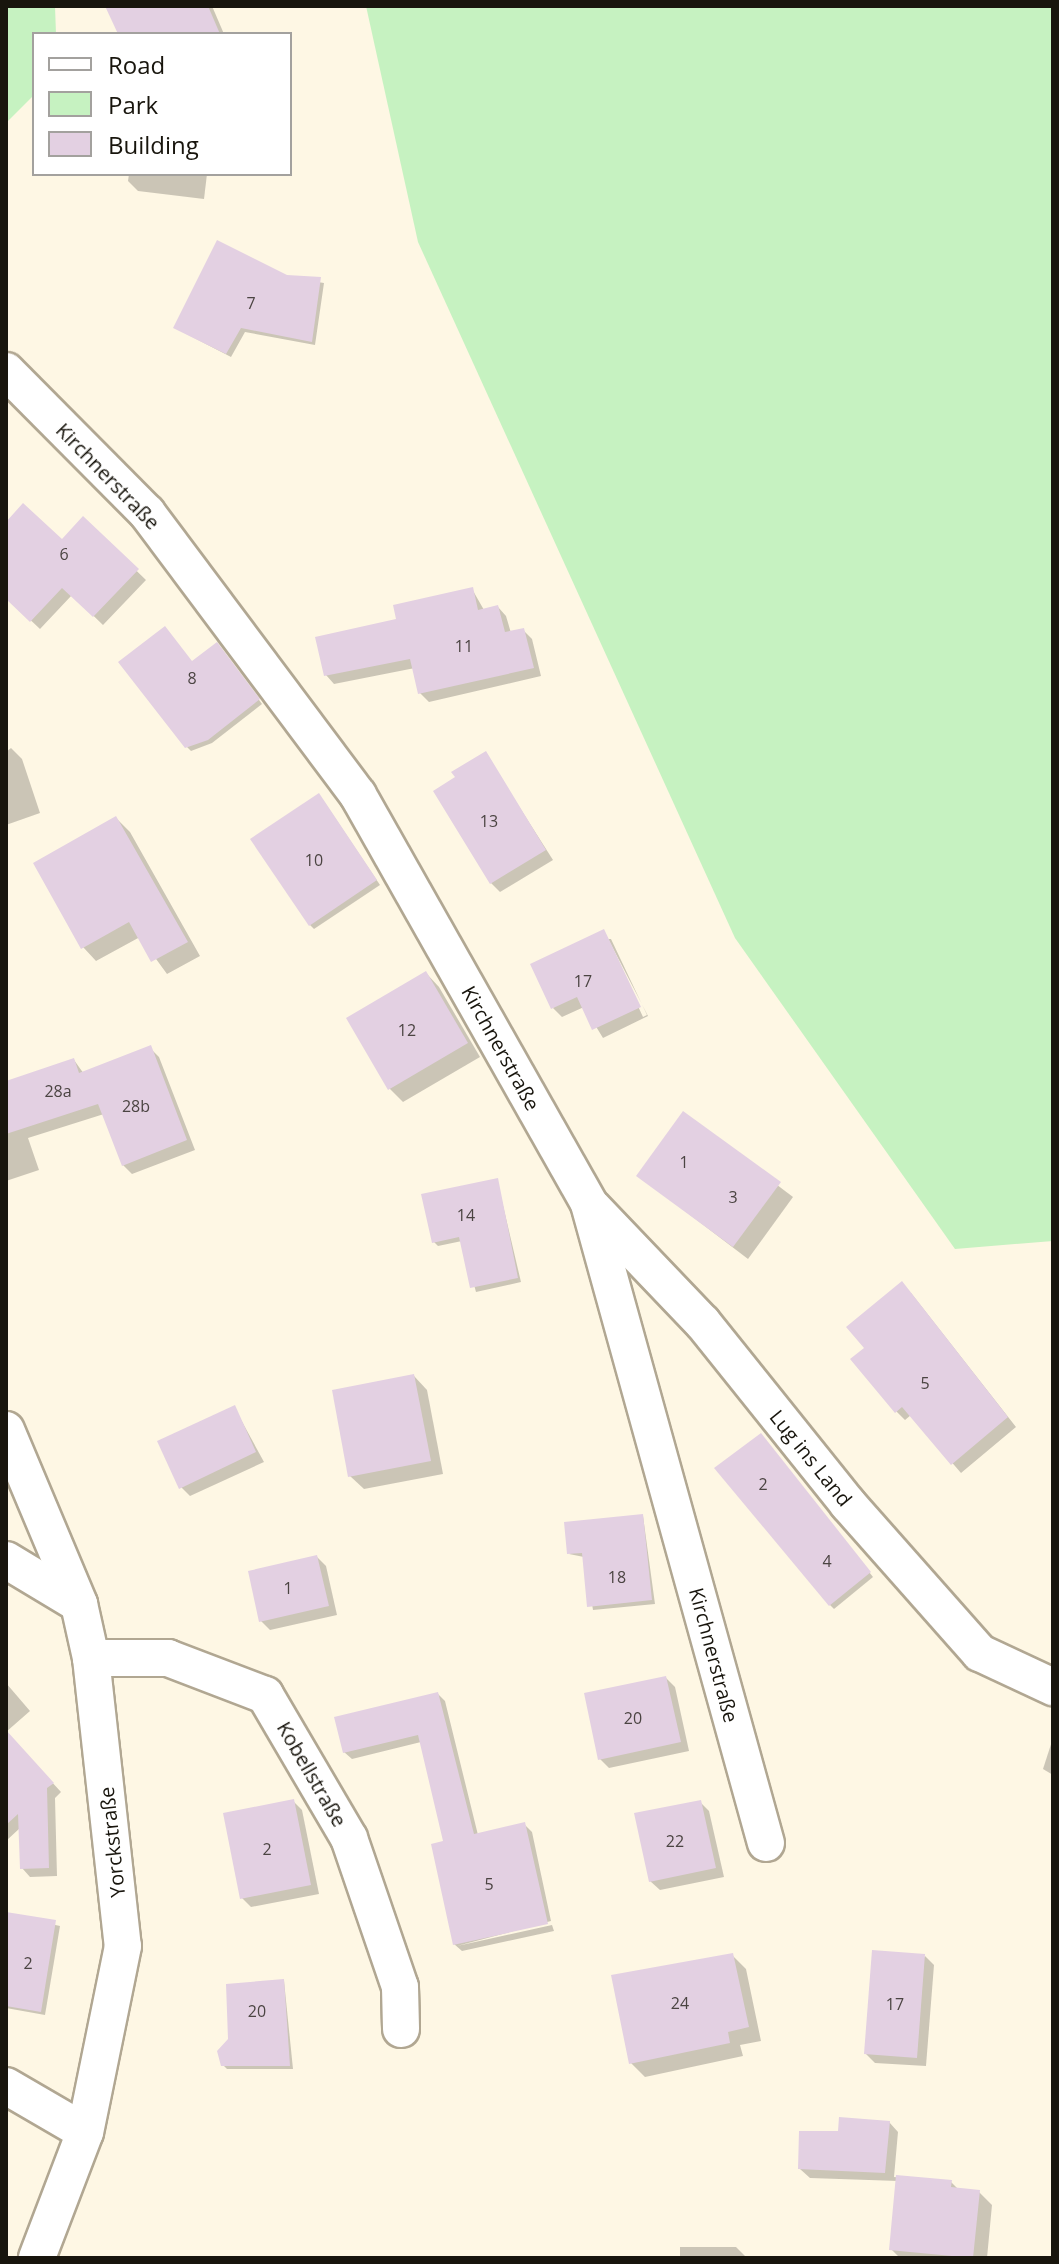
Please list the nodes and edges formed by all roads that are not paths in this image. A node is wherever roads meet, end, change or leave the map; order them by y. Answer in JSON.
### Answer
{"nodes":[{"id":1,"x":6,"y":371,"type":"edge"},
{"id":2,"x":589,"y":1204,"type":"junction"},
{"id":3,"x":6,"y":1430,"type":"edge"},
{"id":4,"x":6,"y":1560,"type":"edge"},
{"id":5,"x":79,"y":1604,"type":"junction"},
{"id":6,"x":91,"y":1658,"type":"junction"},
{"id":7,"x":1053,"y":1687,"type":"edge"},
{"id":8,"x":766,"y":1843,"type":"dead end"},
{"id":9,"x":401,"y":2029,"type":"dead end"},
{"id":10,"x":6,"y":2086,"type":"edge"},
{"id":11,"x":85,"y":2132,"type":"junction"},
{"id":12,"x":37,"y":2258,"type":"edge"}],
"edges":[{"from":1,"to":2,"type":"street","name":"Kirchnerstraße"},
{"from":2,"to":7,"type":"street","name":"Lug ins Land"},
{"from":2,"to":8,"type":"street","name":"Kirchnerstraße"},
{"from":3,"to":5,"type":"street","name":"Yorckstraße"},
{"from":4,"to":5,"type":"street"},
{"from":5,"to":6,"type":"street","name":"Yorckstraße"},
{"from":6,"to":9,"type":"street","name":"Kobellstraße"},
{"from":6,"to":11,"type":"street","name":"Yorckstraße"},
{"from":10,"to":11,"type":"street"},
{"from":11,"to":12,"type":"street","name":"Yorckstraße"}]}
